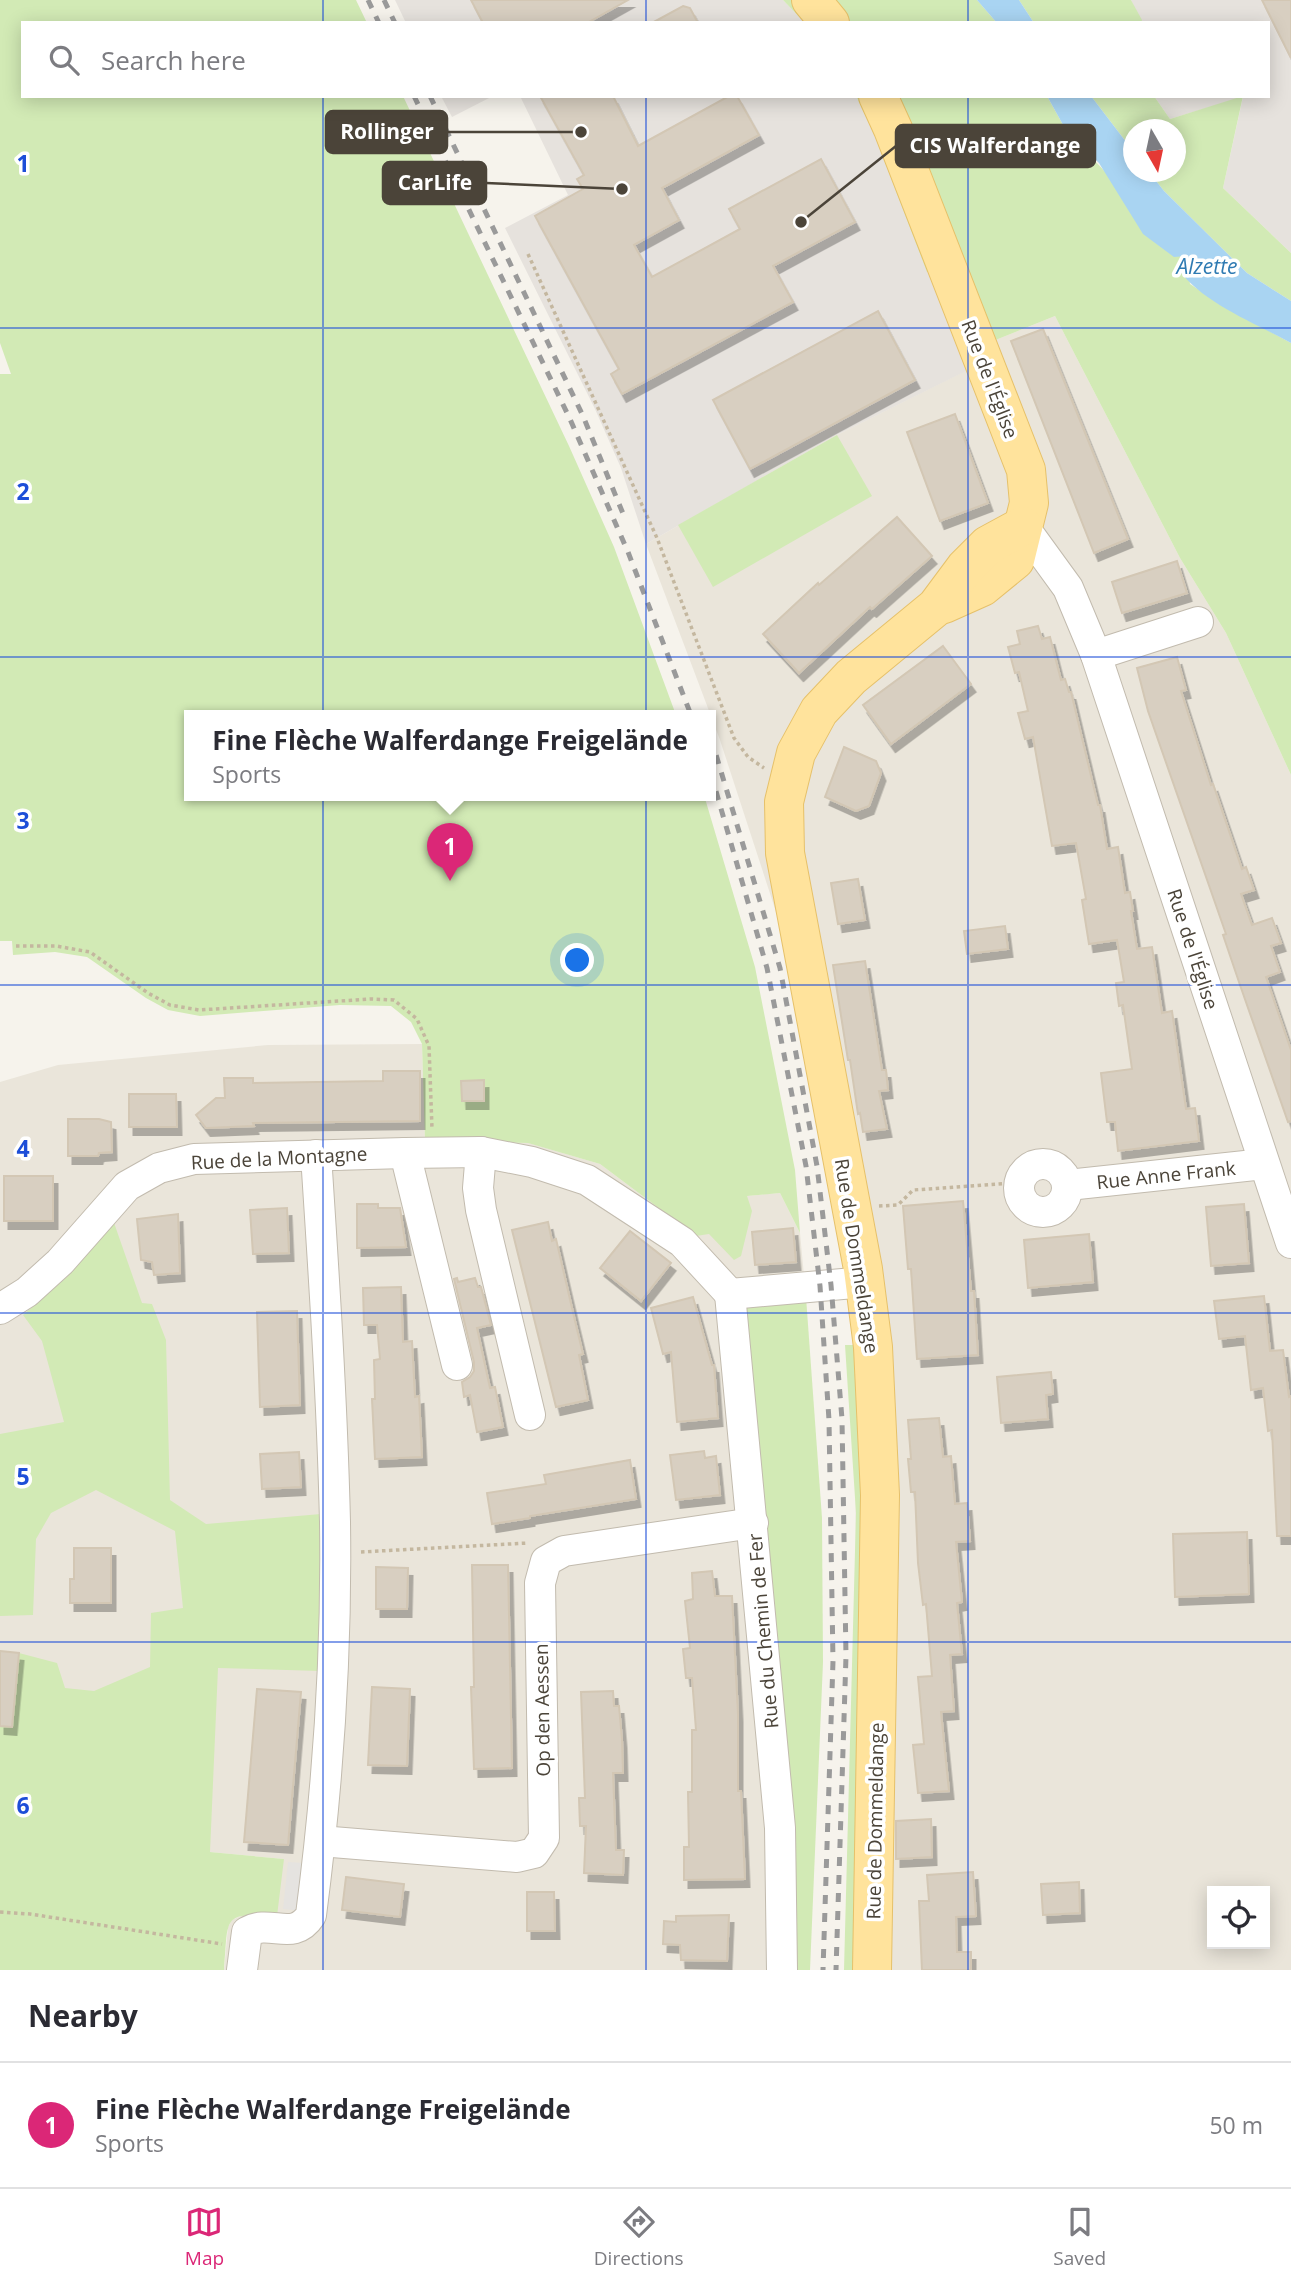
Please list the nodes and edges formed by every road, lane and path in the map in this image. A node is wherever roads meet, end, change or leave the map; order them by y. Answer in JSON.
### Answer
{"nodes":[{"id":1,"x":811,"y":0,"type":"edge"},
{"id":2,"x":828,"y":21,"type":"edge"},
{"id":3,"x":879,"y":98,"type":"edge"},
{"id":4,"x":528,"y":254,"type":"dead end"},
{"id":5,"x":1023,"y":526,"type":"junction"},
{"id":6,"x":1198,"y":622,"type":"dead end"},
{"id":7,"x":1096,"y":655,"type":"junction"},
{"id":8,"x":789,"y":785,"type":"junction"},
{"id":9,"x":16,"y":946,"type":"dead end"},
{"id":10,"x":419,"y":1152,"type":"junction"},
{"id":11,"x":481,"y":1152,"type":"junction"},
{"id":12,"x":316,"y":1155,"type":"junction"},
{"id":13,"x":1275,"y":1173,"type":"edge"},
{"id":14,"x":1012,"y":1183,"type":"dead end"},
{"id":15,"x":1068,"y":1185,"type":"dead end"},
{"id":16,"x":877,"y":1206,"type":"dead end"},
{"id":17,"x":1291,"y":1243,"type":"edge"},
{"id":18,"x":865,"y":1283,"type":"junction"},
{"id":19,"x":730,"y":1294,"type":"junction"},
{"id":20,"x":0,"y":1308,"type":"edge"},
{"id":21,"x":457,"y":1365,"type":"dead end"},
{"id":22,"x":530,"y":1415,"type":"dead end"},
{"id":23,"x":753,"y":1523,"type":"junction"},
{"id":24,"x":335,"y":1554,"type":"junction"},
{"id":25,"x":546,"y":1561,"type":"junction"},
{"id":26,"x":320,"y":1842,"type":"junction"},
{"id":27,"x":0,"y":1912,"type":"edge"},
{"id":28,"x":243,"y":1959,"type":"edge"},
{"id":29,"x":782,"y":1970,"type":"edge"},
{"id":30,"x":872,"y":1970,"type":"edge"}],
"edges":[{"from":1,"to":2,"type":"main road"},
{"from":3,"to":5,"type":"main road","name":"Rue de l'Église"},
{"from":4,"to":8,"type":"path"},
{"from":5,"to":7,"type":"street","name":"Rue de l'Église"},
{"from":5,"to":8,"type":"main road","name":"Rue de Dommeldange"},
{"from":6,"to":7,"type":"street"},
{"from":7,"to":13,"type":"street","name":"Rue de l'Église"},
{"from":8,"to":18,"type":"main road","name":"Rue de Dommeldange"},
{"from":9,"to":10,"type":"path"},
{"from":10,"to":11,"type":"street","name":"Rue de la Montagne"},
{"from":10,"to":12,"type":"street","name":"Rue de la Montagne"},
{"from":10,"to":21,"type":"street"},
{"from":11,"to":19,"type":"street","name":"Rue de la Montagne"},
{"from":11,"to":22,"type":"street"},
{"from":12,"to":20,"type":"street","name":"Rue de la Montagne"},
{"from":12,"to":24,"type":"street"},
{"from":13,"to":15,"type":"street","name":"Rue Anne Frank"},
{"from":13,"to":17,"type":"street","name":"Rue de l'Église"},
{"from":14,"to":16,"type":"path"},
{"from":18,"to":19,"type":"street"},
{"from":18,"to":30,"type":"main road","name":"Rue de Dommeldange"},
{"from":19,"to":23,"type":"street","name":"Rue du Chemin de Fer"},
{"from":23,"to":25,"type":"street"},
{"from":23,"to":29,"type":"street","name":"Rue du Chemin de Fer"},
{"from":24,"to":25,"type":"path"},
{"from":24,"to":26,"type":"street"},
{"from":25,"to":26,"type":"street","name":"Op den Aessen"},
{"from":26,"to":28,"type":"street"},
{"from":27,"to":28,"type":"path"}]}
